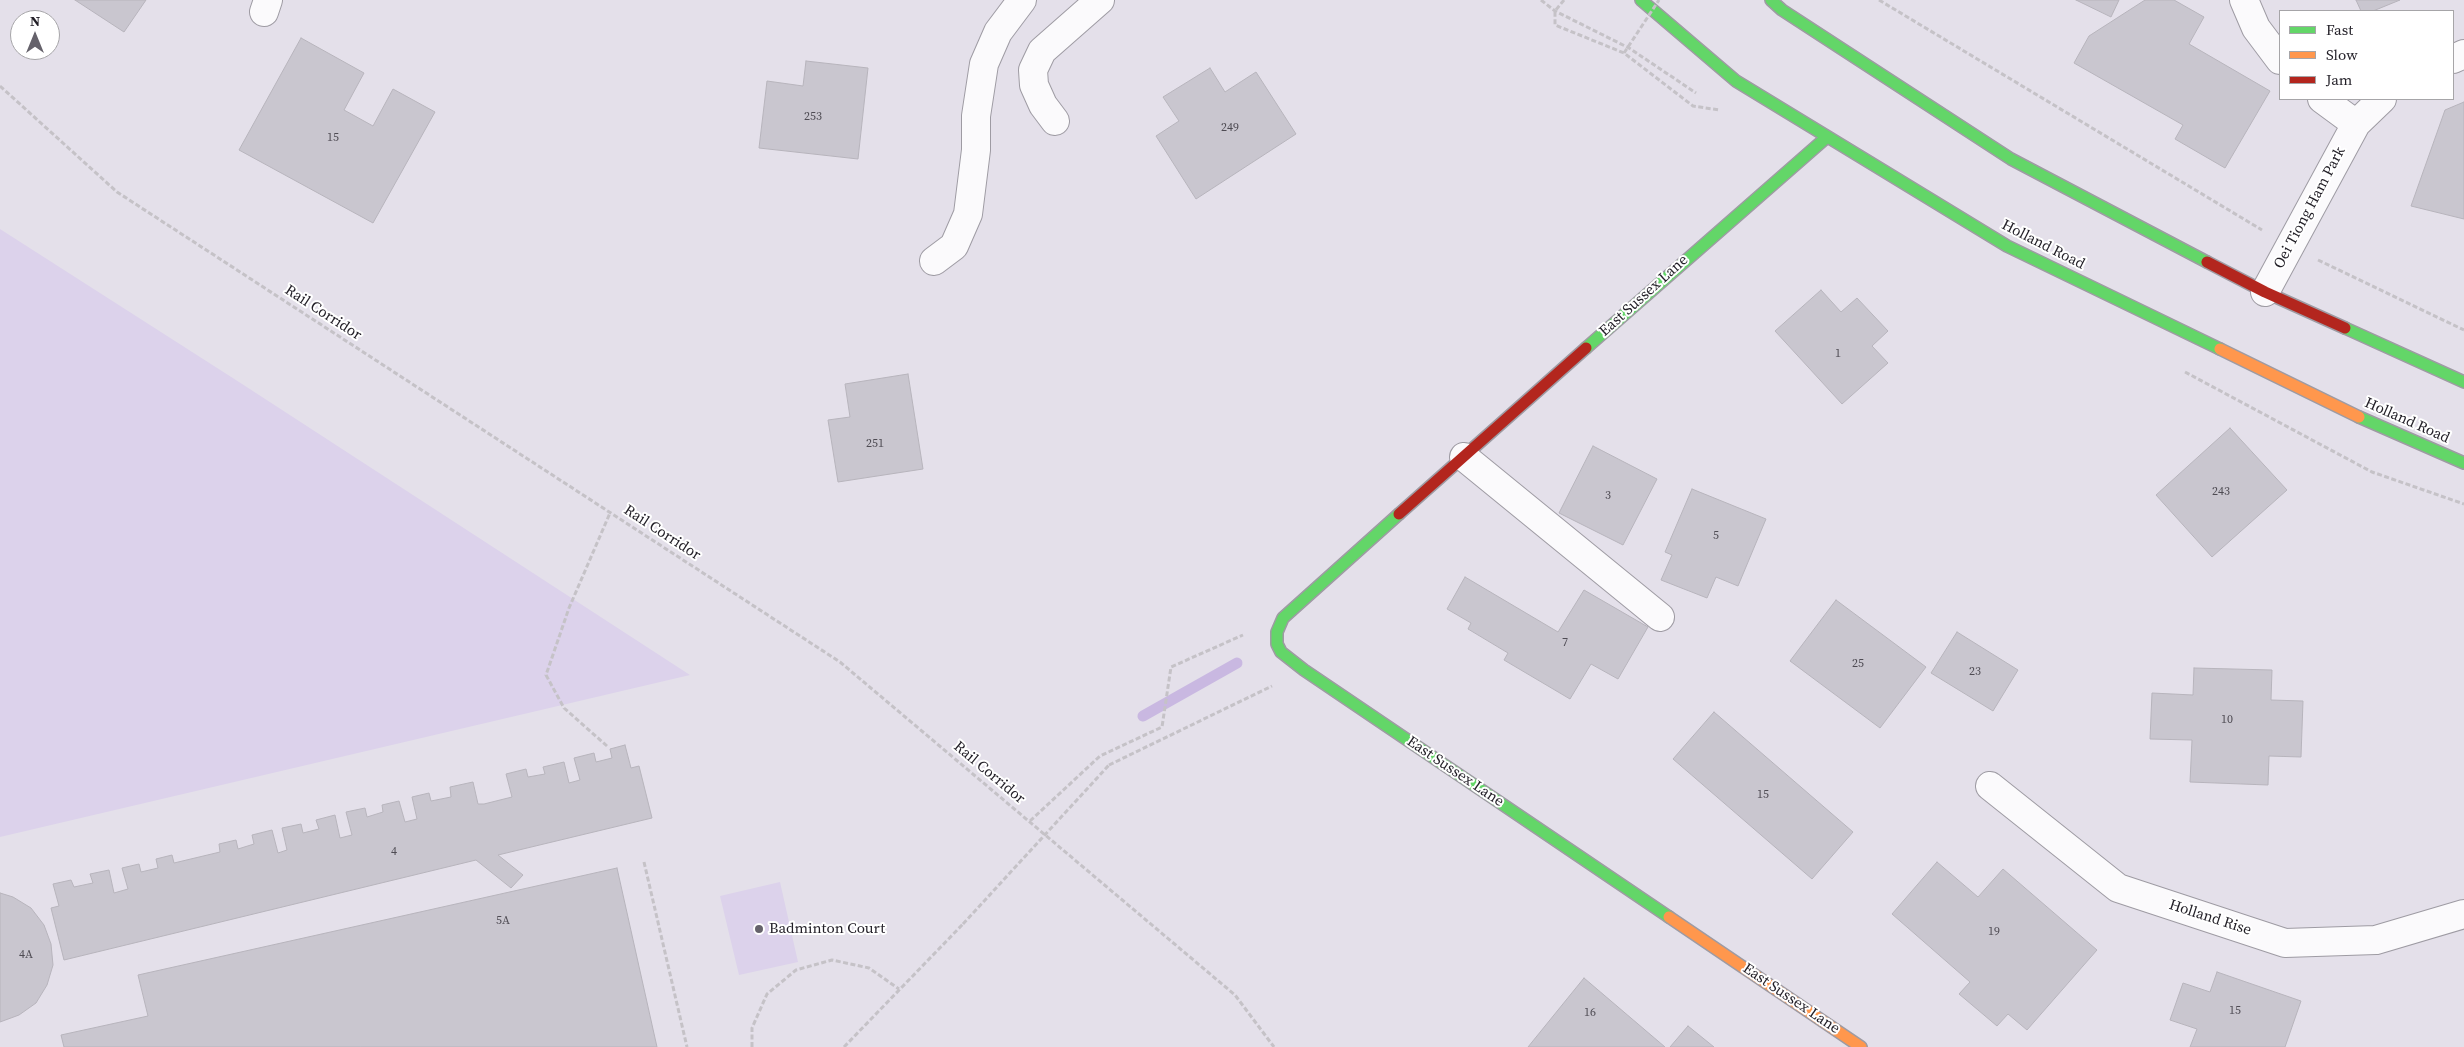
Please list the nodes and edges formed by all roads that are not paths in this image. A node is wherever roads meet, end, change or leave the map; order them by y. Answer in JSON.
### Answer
{"nodes":[{"id":1,"x":1022,"y":0,"type":"edge"},
{"id":2,"x":1100,"y":0,"type":"edge"},
{"id":3,"x":1641,"y":0,"type":"edge"},
{"id":4,"x":1771,"y":0,"type":"edge"},
{"id":5,"x":2244,"y":0,"type":"edge"},
{"id":6,"x":2279,"y":59,"type":"edge"},
{"id":7,"x":2323,"y":100,"type":"edge"},
{"id":8,"x":2381,"y":100,"type":"edge"},
{"id":9,"x":1055,"y":121,"type":"dead end"},
{"id":10,"x":2356,"y":124,"type":"junction"},
{"id":11,"x":1827,"y":137,"type":"junction"},
{"id":12,"x":934,"y":261,"type":"dead end"},
{"id":13,"x":2265,"y":292,"type":"junction"},
{"id":14,"x":2464,"y":382,"type":"edge"},
{"id":15,"x":1464,"y":457,"type":"junction"},
{"id":16,"x":2464,"y":463,"type":"edge"},
{"id":17,"x":1660,"y":617,"type":"dead end"},
{"id":18,"x":1990,"y":786,"type":"dead end"},
{"id":19,"x":2464,"y":914,"type":"edge"},
{"id":20,"x":1861,"y":1047,"type":"edge"}],
"edges":[{"from":1,"to":12,"type":"street"},
{"from":2,"to":9,"type":"street"},
{"from":3,"to":11,"type":"main road","name":"Holland Road"},
{"from":4,"to":13,"type":"main road"},
{"from":5,"to":6,"type":"street"},
{"from":7,"to":10,"type":"street"},
{"from":8,"to":10,"type":"street","name":"Oei Tiong Ham Park"},
{"from":10,"to":13,"type":"street","name":"Oei Tiong Ham Park"},
{"from":11,"to":15,"type":"main road","name":"East Sussex Lane"},
{"from":11,"to":16,"type":"main road","name":"Holland Road"},
{"from":13,"to":14,"type":"main road"},
{"from":15,"to":17,"type":"street"},
{"from":15,"to":20,"type":"main road","name":"East Sussex Lane"},
{"from":18,"to":19,"type":"street","name":"Holland Rise"}]}
